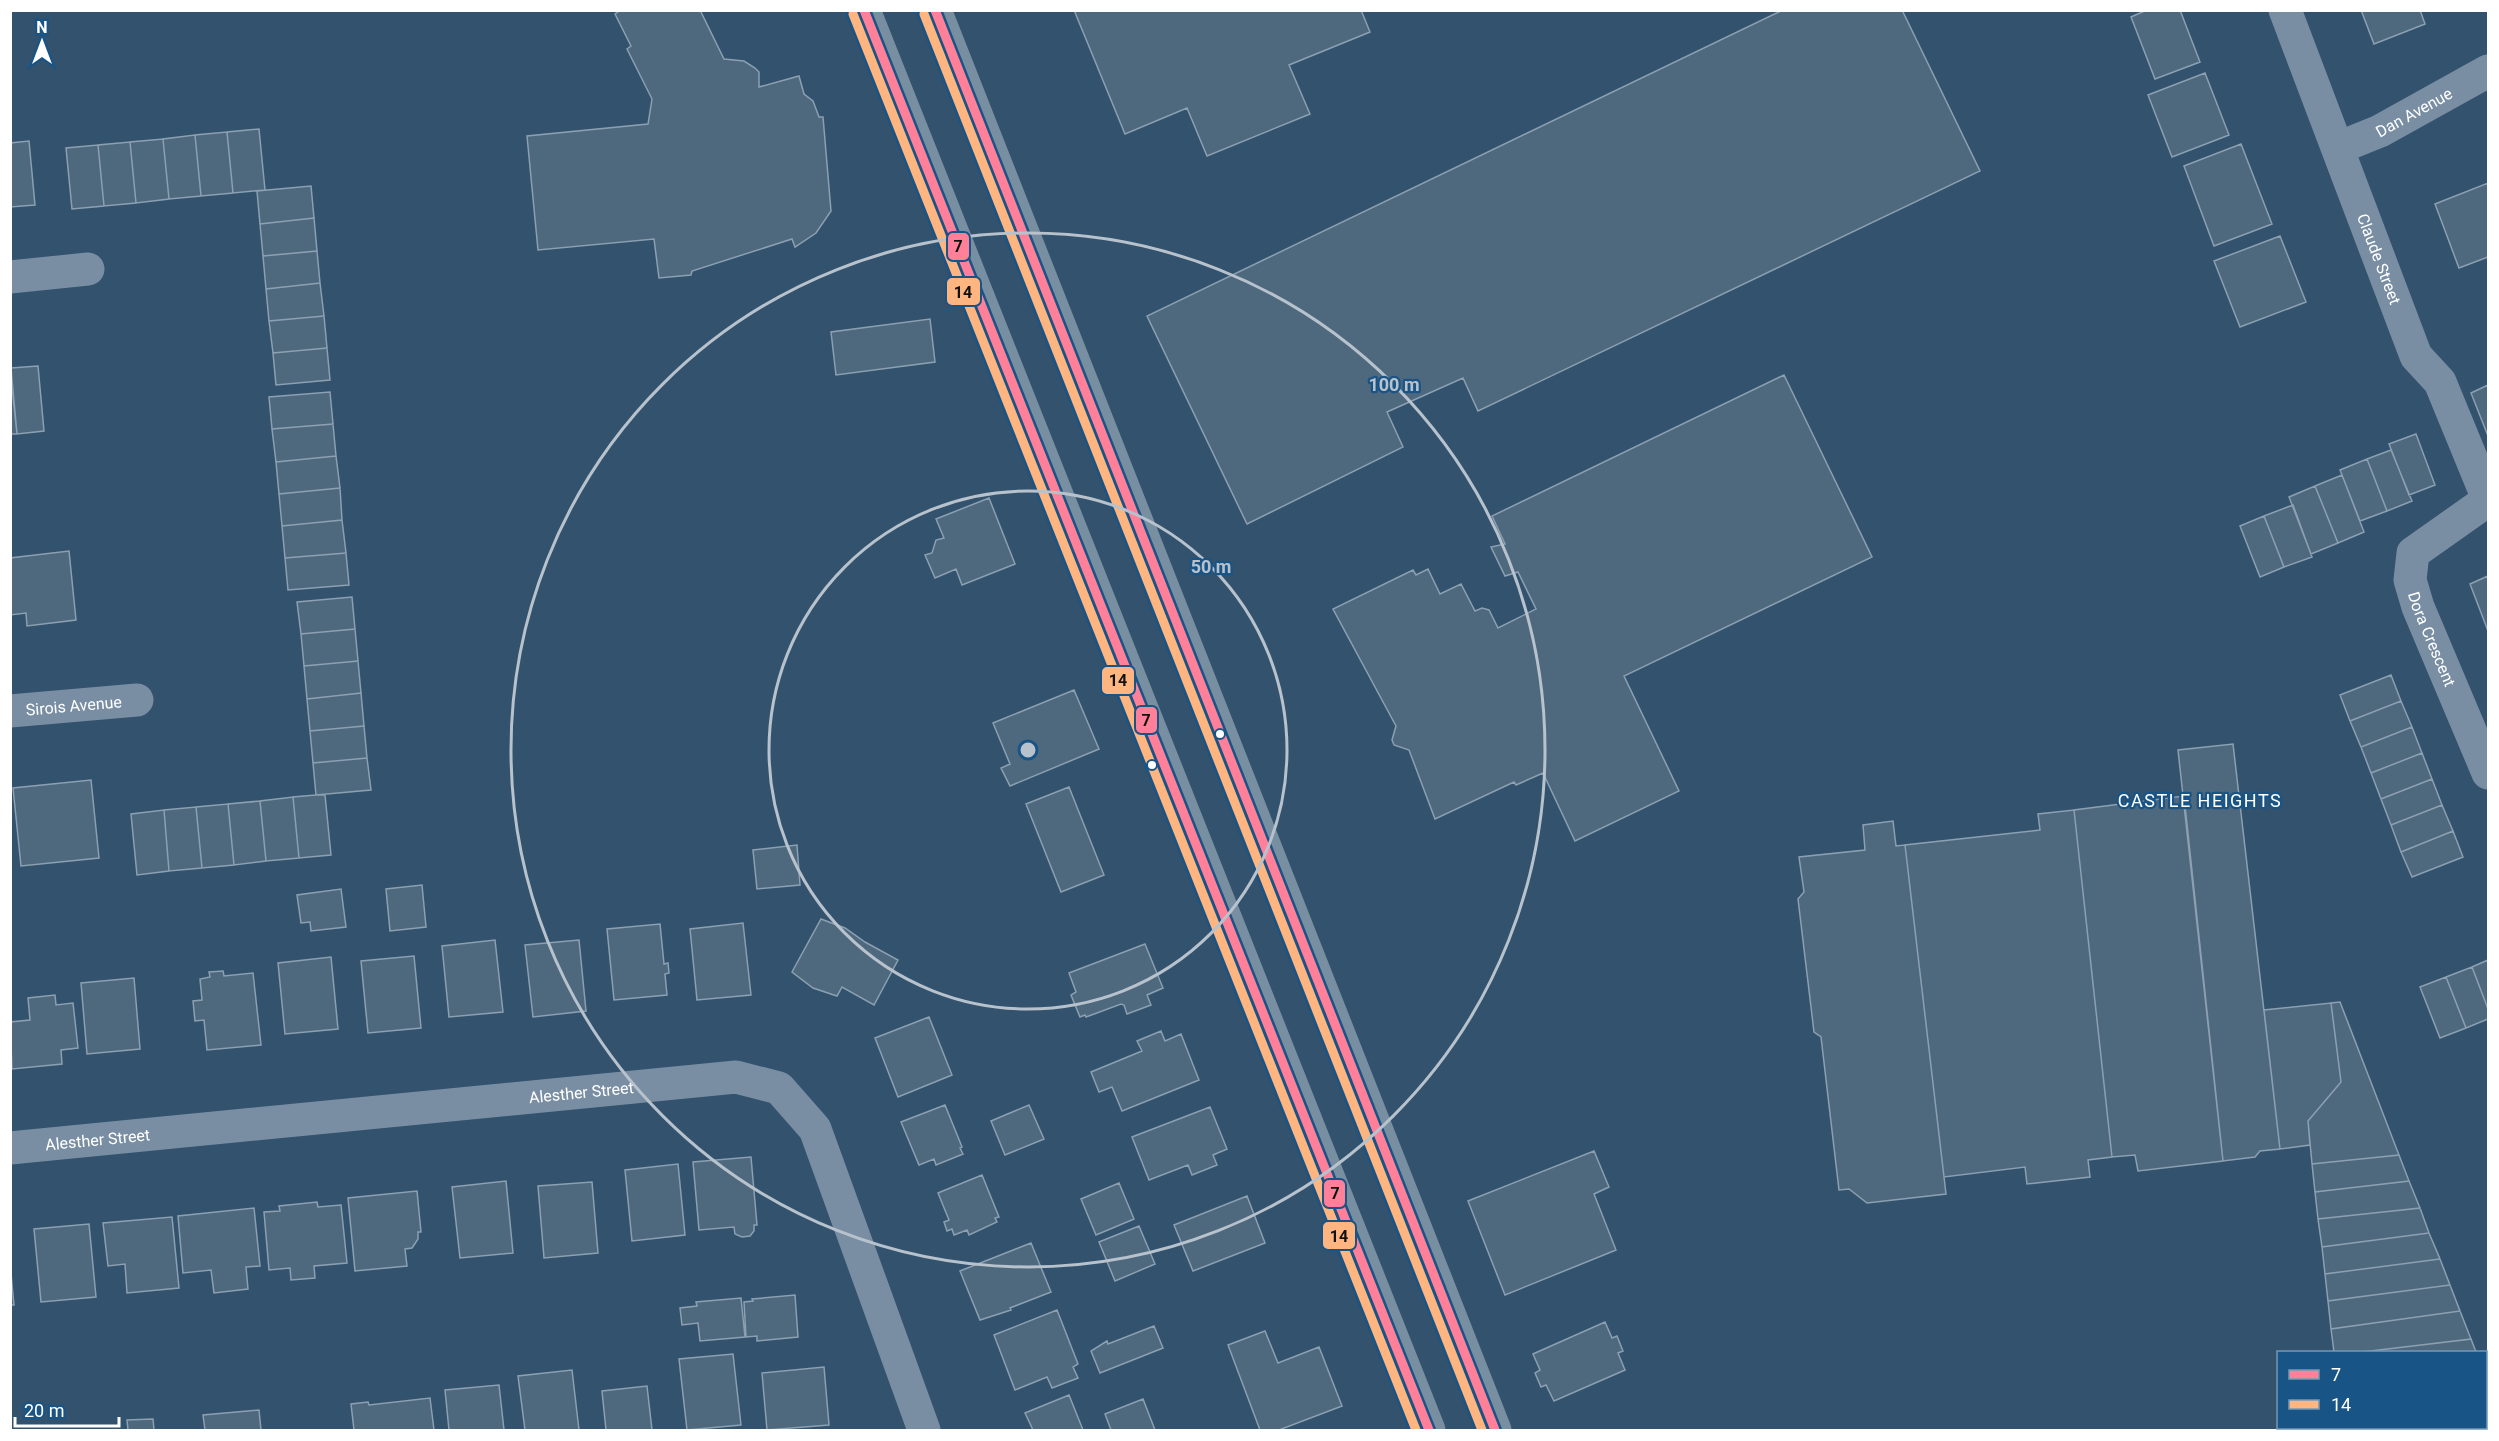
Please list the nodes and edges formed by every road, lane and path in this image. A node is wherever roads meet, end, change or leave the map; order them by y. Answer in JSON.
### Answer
{"nodes":[{"id":1,"x":864,"y":10,"type":"edge"},
{"id":2,"x":935,"y":10,"type":"edge"},
{"id":3,"x":2285,"y":10,"type":"edge"},
{"id":4,"x":2488,"y":71,"type":"edge"},
{"id":5,"x":2337,"y":148,"type":"junction"},
{"id":6,"x":88,"y":269,"type":"dead end"},
{"id":7,"x":10,"y":277,"type":"edge"},
{"id":8,"x":2488,"y":499,"type":"edge"},
{"id":9,"x":137,"y":700,"type":"dead end"},
{"id":10,"x":10,"y":711,"type":"edge"},
{"id":11,"x":2488,"y":773,"type":"edge"},
{"id":12,"x":10,"y":1148,"type":"edge"},
{"id":13,"x":924,"y":1431,"type":"edge"},
{"id":14,"x":1429,"y":1431,"type":"edge"},
{"id":15,"x":1495,"y":1431,"type":"edge"}],
"edges":[{"from":1,"to":14,"type":"main road"},
{"from":2,"to":15,"type":"main road"},
{"from":3,"to":5,"type":"street","name":"Claude Street"},
{"from":4,"to":5,"type":"street","name":"Dan Avenue"},
{"from":5,"to":8,"type":"street","name":"Claude Street"},
{"from":6,"to":7,"type":"street"},
{"from":8,"to":11,"type":"street","name":"Dora Crescent"},
{"from":9,"to":10,"type":"street","name":"Sirois Avenue"},
{"from":12,"to":13,"type":"street","name":"Alesther Street"}]}
